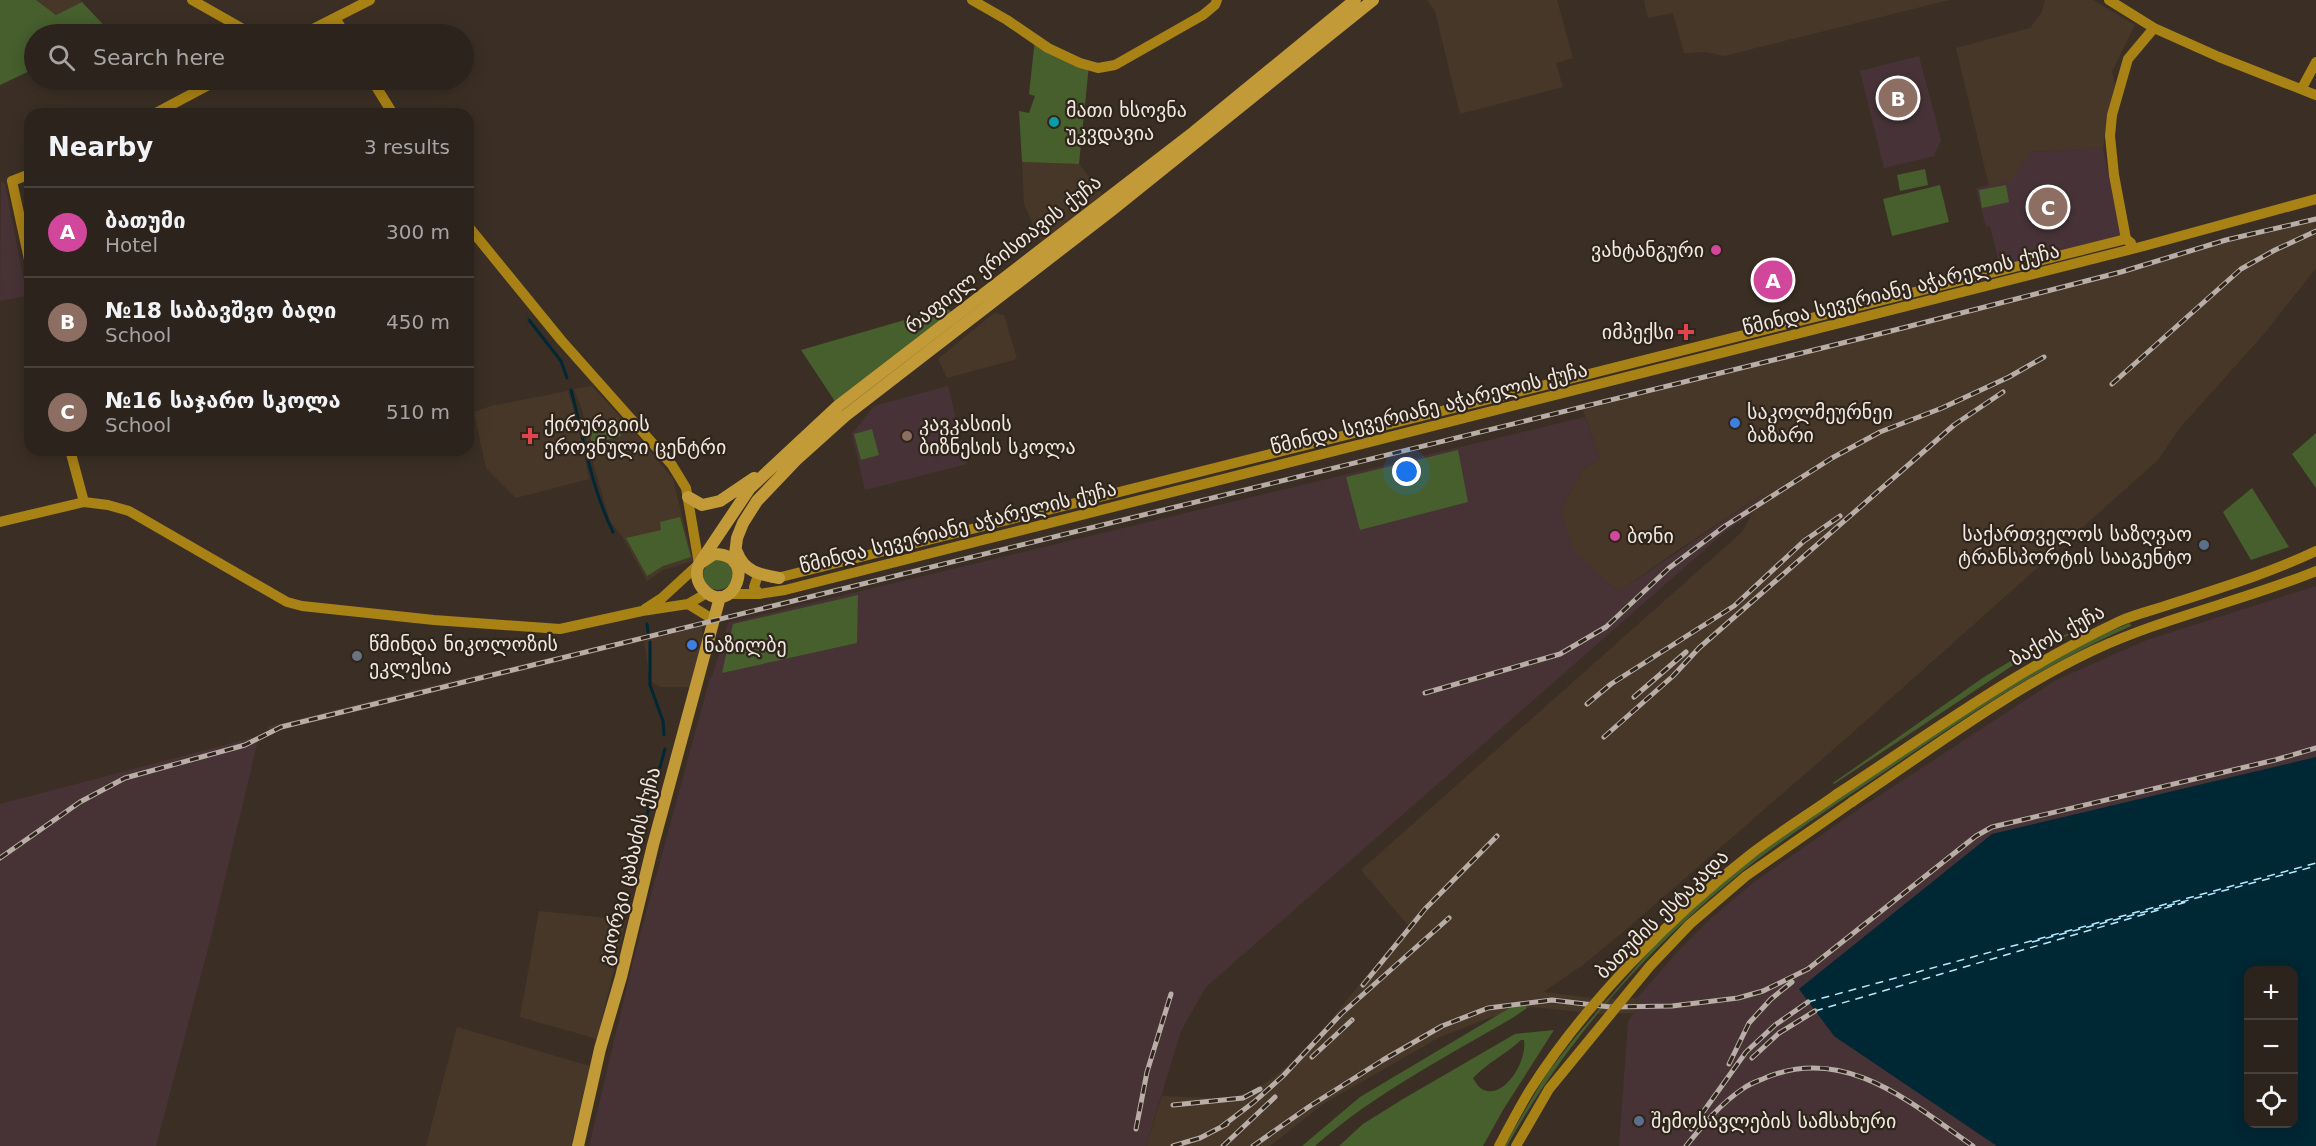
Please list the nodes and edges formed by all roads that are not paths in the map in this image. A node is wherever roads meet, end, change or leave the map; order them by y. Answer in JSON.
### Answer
{"nodes":[{"id":1,"x":192,"y":0,"type":"edge"},
{"id":2,"x":370,"y":0,"type":"edge"},
{"id":3,"x":972,"y":0,"type":"edge"},
{"id":4,"x":1217,"y":0,"type":"edge"},
{"id":5,"x":1355,"y":0,"type":"edge"},
{"id":6,"x":1373,"y":0,"type":"edge"},
{"id":7,"x":2109,"y":0,"type":"edge"},
{"id":8,"x":335,"y":18,"type":"junction"},
{"id":9,"x":234,"y":24,"type":"edge"},
{"id":10,"x":323,"y":24,"type":"edge"},
{"id":11,"x":339,"y":24,"type":"edge"},
{"id":12,"x":2154,"y":28,"type":"junction"},
{"id":13,"x":2316,"y":63,"type":"edge"},
{"id":14,"x":2302,"y":88,"type":"junction"},
{"id":15,"x":199,"y":90,"type":"edge"},
{"id":16,"x":378,"y":90,"type":"edge"},
{"id":17,"x":2316,"y":95,"type":"edge"},
{"id":18,"x":165,"y":108,"type":"edge"},
{"id":19,"x":389,"y":108,"type":"edge"},
{"id":20,"x":24,"y":176,"type":"edge"},
{"id":21,"x":2316,"y":199,"type":"edge"},
{"id":22,"x":474,"y":233,"type":"edge"},
{"id":23,"x":24,"y":236,"type":"edge"},
{"id":24,"x":2126,"y":239,"type":"junction"},
{"id":25,"x":2136,"y":248,"type":"junction"},
{"id":26,"x":71,"y":456,"type":"edge"},
{"id":27,"x":773,"y":466,"type":"junction"},
{"id":28,"x":688,"y":497,"type":"junction"},
{"id":29,"x":84,"y":502,"type":"junction"},
{"id":30,"x":0,"y":522,"type":"edge"},
{"id":31,"x":719,"y":532,"type":"junction"},
{"id":32,"x":736,"y":542,"type":"junction"},
{"id":33,"x":2316,"y":550,"type":"edge"},
{"id":34,"x":699,"y":564,"type":"junction"},
{"id":35,"x":736,"y":566,"type":"junction"},
{"id":36,"x":2316,"y":571,"type":"edge"},
{"id":37,"x":757,"y":578,"type":"junction"},
{"id":38,"x":779,"y":578,"type":"junction"},
{"id":39,"x":707,"y":593,"type":"junction"},
{"id":40,"x":759,"y":594,"type":"junction"},
{"id":41,"x":725,"y":595,"type":"junction"},
{"id":42,"x":688,"y":604,"type":"junction"},
{"id":43,"x":642,"y":611,"type":"junction"},
{"id":44,"x":2143,"y":613,"type":"junction"},
{"id":45,"x":714,"y":620,"type":"junction"},
{"id":46,"x":2149,"y":628,"type":"junction"},
{"id":47,"x":1837,"y":794,"type":"joint"},
{"id":48,"x":1852,"y":802,"type":"joint"},
{"id":49,"x":578,"y":1146,"type":"edge"},
{"id":50,"x":1499,"y":1146,"type":"edge"},
{"id":51,"x":1516,"y":1146,"type":"edge"}],
"edges":[{"from":1,"to":9,"type":"main road"},
{"from":2,"to":8,"type":"main road"},
{"from":3,"to":4,"type":"main road"},
{"from":5,"to":27,"type":"main road","name":"რაფიელ ერისთავის ქუჩა"},
{"from":6,"to":32,"type":"main road","name":"რაფიელ ერისთავის ქუჩა"},
{"from":7,"to":12,"type":"main road"},
{"from":8,"to":10,"type":"main road"},
{"from":8,"to":11,"type":"main road"},
{"from":12,"to":14,"type":"main road"},
{"from":12,"to":24,"type":"main road"},
{"from":13,"to":14,"type":"main road"},
{"from":14,"to":17,"type":"main road"},
{"from":15,"to":18,"type":"main road"},
{"from":16,"to":19,"type":"main road"},
{"from":20,"to":23,"type":"main road"},
{"from":21,"to":25,"type":"main road","name":"წმინდა სევერიანე აჭარელის ქუჩა"},
{"from":22,"to":28,"type":"main road"},
{"from":24,"to":25,"type":"main road"},
{"from":24,"to":38,"type":"main road","name":"წმინდა სევერიანე აჭარელის ქუჩა"},
{"from":25,"to":40,"type":"main road","name":"წმინდა სევერიანე აჭარელის ქუჩა"},
{"from":26,"to":29,"type":"main road"},
{"from":27,"to":28,"type":"main road"},
{"from":27,"to":31,"type":"main road","name":"რაფიელ ერისთავის ქუჩა"},
{"from":28,"to":34,"type":"main road"},
{"from":29,"to":30,"type":"main road"},
{"from":29,"to":43,"type":"main road"},
{"from":31,"to":32,"type":"main road"},
{"from":31,"to":34,"type":"main road","name":"რაფიელ ერისთავის ქუჩა"},
{"from":32,"to":35,"type":"main road","name":"რაფიელ ერისთავის ქუჩა"},
{"from":32,"to":38,"type":"main road"},
{"from":33,"to":44,"type":"main road","name":"ბაქოს ქუჩა"},
{"from":34,"to":35,"type":"main road"},
{"from":34,"to":39,"type":"main road"},
{"from":34,"to":43,"type":"main road"},
{"from":35,"to":37,"type":"main road","name":"წმინდა სევერიანე აჭარელის ქუჩა"},
{"from":35,"to":41,"type":"main road"},
{"from":36,"to":46,"type":"main road","name":"ბაქოს ქუჩა"},
{"from":37,"to":38,"type":"main road","name":"წმინდა სევერიანე აჭარელის ქუჩა"},
{"from":37,"to":40,"type":"main road"},
{"from":39,"to":41,"type":"main road"},
{"from":39,"to":42,"type":"main road"},
{"from":40,"to":41,"type":"main road","name":"წმინდა სევერიანე აჭარელის ქუჩა"},
{"from":41,"to":45,"type":"main road","name":"გიორგი ცაბაძის ქუჩა"},
{"from":42,"to":43,"type":"main road"},
{"from":42,"to":45,"type":"main road"},
{"from":44,"to":46,"type":"main road"},
{"from":44,"to":47,"type":"main road","name":"ბაქოს ქუჩა"},
{"from":45,"to":49,"type":"main road","name":"გიორგი ცაბაძის ქუჩა"},
{"from":46,"to":48,"type":"main road","name":"ბაქოს ქუჩა"},
{"from":47,"to":50,"type":"main road","name":"ბათუმის ესტაკადა","bridge":true},
{"from":48,"to":51,"type":"main road","name":"ბათუმის ესტაკადა","bridge":true}]}
